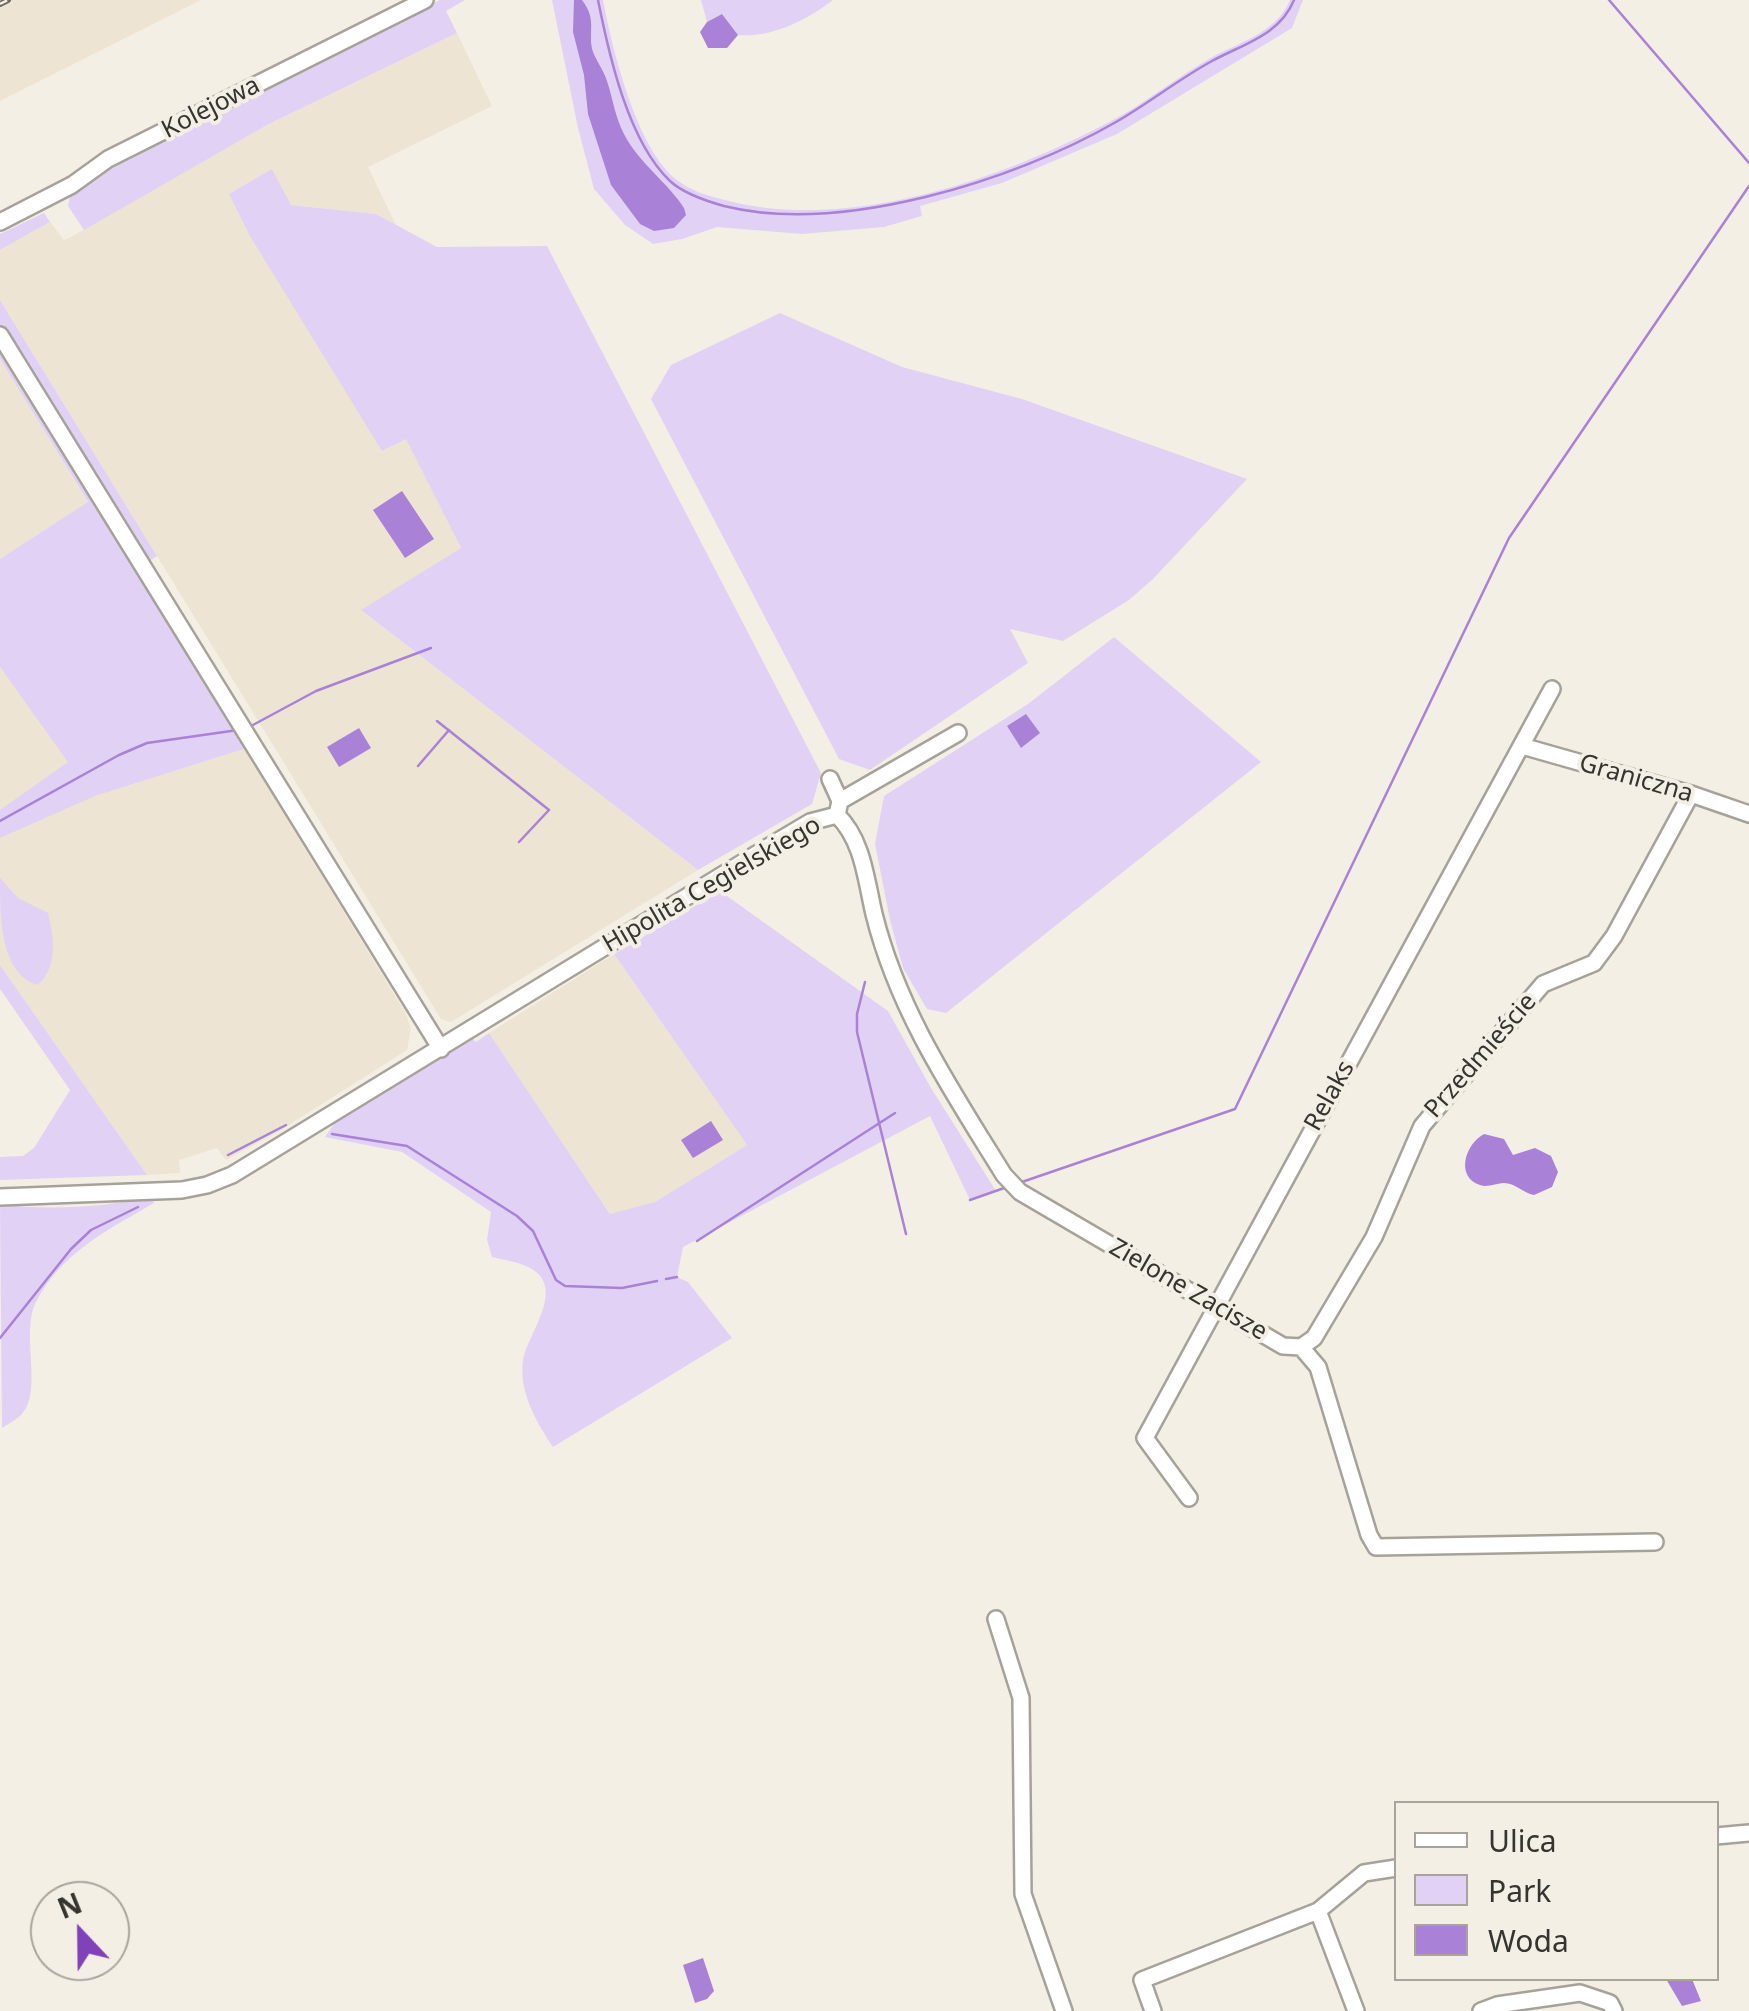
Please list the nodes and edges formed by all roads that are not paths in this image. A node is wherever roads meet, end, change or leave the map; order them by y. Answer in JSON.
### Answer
{"nodes":[{"id":1,"x":425,"y":0,"type":"edge"},
{"id":2,"x":0,"y":222,"type":"edge"},
{"id":3,"x":0,"y":335,"type":"edge"},
{"id":4,"x":1552,"y":689,"type":"dead end"},
{"id":5,"x":958,"y":733,"type":"dead end"},
{"id":6,"x":1522,"y":746,"type":"junction"},
{"id":7,"x":830,"y":779,"type":"dead end"},
{"id":8,"x":1691,"y":794,"type":"junction"},
{"id":9,"x":838,"y":808,"type":"junction"},
{"id":10,"x":1749,"y":814,"type":"edge"},
{"id":11,"x":426,"y":1028,"type":"junction"},
{"id":12,"x":441,"y":1049,"type":"junction"},
{"id":13,"x":421,"y":1061,"type":"junction"},
{"id":14,"x":1012,"y":1185,"type":"joint"},
{"id":15,"x":0,"y":1196,"type":"edge"},
{"id":16,"x":1216,"y":1306,"type":"junction"},
{"id":17,"x":1300,"y":1347,"type":"junction"},
{"id":18,"x":1189,"y":1498,"type":"dead end"},
{"id":19,"x":1655,"y":1542,"type":"dead end"},
{"id":20,"x":996,"y":1619,"type":"dead end"},
{"id":21,"x":1749,"y":1833,"type":"edge"},
{"id":22,"x":1719,"y":1836,"type":"edge"},
{"id":23,"x":1394,"y":1868,"type":"edge"},
{"id":24,"x":1318,"y":1911,"type":"junction"},
{"id":25,"x":1064,"y":2011,"type":"edge"},
{"id":26,"x":1153,"y":2011,"type":"edge"},
{"id":27,"x":1356,"y":2011,"type":"edge"},
{"id":28,"x":1482,"y":2011,"type":"edge"},
{"id":29,"x":1614,"y":2011,"type":"edge"}],
"edges":[{"from":1,"to":2,"type":"street","name":"Kolejowa"},
{"from":3,"to":11,"type":"street"},
{"from":4,"to":6,"type":"street","name":"Relaks"},
{"from":5,"to":9,"type":"street"},
{"from":6,"to":8,"type":"street","name":"Graniczna"},
{"from":6,"to":16,"type":"street","name":"Relaks"},
{"from":7,"to":9,"type":"street"},
{"from":8,"to":10,"type":"street","name":"Graniczna"},
{"from":8,"to":17,"type":"street","name":"Przedmieście"},
{"from":9,"to":12,"type":"street","name":"Hipolita Cegielskiego"},
{"from":9,"to":14,"type":"street","name":"Hipolita Cegielskiego"},
{"from":11,"to":12,"type":"street"},
{"from":11,"to":13,"type":"street"},
{"from":12,"to":13,"type":"street","name":"Hipolita Cegielskiego"},
{"from":13,"to":15,"type":"street","name":"Hipolita Cegielskiego"},
{"from":14,"to":16,"type":"street","name":"Zielone Zacisze"},
{"from":16,"to":17,"type":"street","name":"Zielone Zacisze"},
{"from":16,"to":18,"type":"street","name":"Relaks"},
{"from":17,"to":19,"type":"street","name":"Zielone Zacisze"},
{"from":20,"to":25,"type":"street"},
{"from":21,"to":22,"type":"street"},
{"from":23,"to":24,"type":"street"},
{"from":24,"to":26,"type":"street"},
{"from":24,"to":27,"type":"street"},
{"from":28,"to":29,"type":"street"}]}
